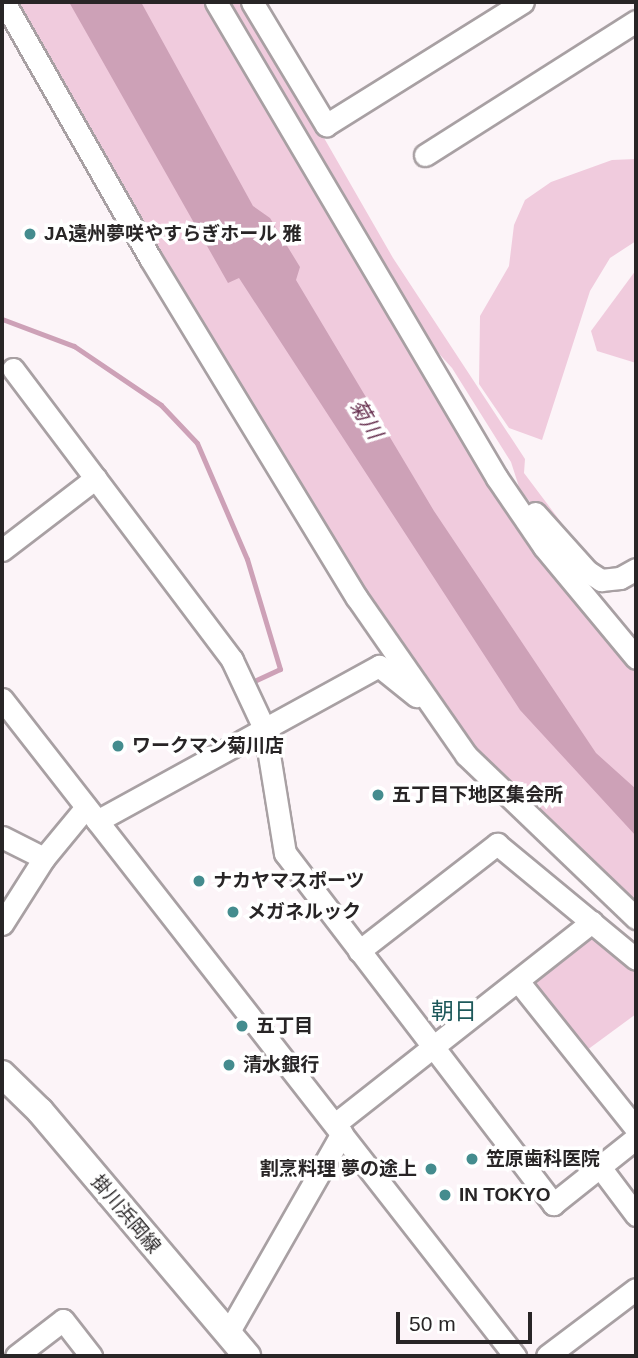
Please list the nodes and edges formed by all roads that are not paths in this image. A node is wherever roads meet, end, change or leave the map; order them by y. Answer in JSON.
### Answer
{"nodes":[{"id":1,"x":4,"y":2,"type":"edge"},
{"id":2,"x":216,"y":2,"type":"edge"},
{"id":3,"x":523,"y":2,"type":"edge"},
{"id":4,"x":258,"y":4,"type":"edge"},
{"id":5,"x":636,"y":21,"type":"edge"},
{"id":6,"x":425,"y":155,"type":"dead end"},
{"id":7,"x":13,"y":369,"type":"dead end"},
{"id":8,"x":96,"y":478,"type":"junction"},
{"id":9,"x":497,"y":478,"type":"junction"},
{"id":10,"x":2,"y":550,"type":"edge"},
{"id":11,"x":636,"y":569,"type":"edge"},
{"id":12,"x":636,"y":657,"type":"edge"},
{"id":13,"x":2,"y":699,"type":"edge"},
{"id":14,"x":436,"y":713,"type":"junction"},
{"id":15,"x":265,"y":730,"type":"junction"},
{"id":16,"x":91,"y":814,"type":"junction"},
{"id":17,"x":2,"y":837,"type":"edge"},
{"id":18,"x":44,"y":858,"type":"junction"},
{"id":19,"x":636,"y":918,"type":"edge"},
{"id":20,"x":592,"y":922,"type":"junction"},
{"id":21,"x":2,"y":923,"type":"edge"},
{"id":22,"x":359,"y":951,"type":"junction"},
{"id":23,"x":636,"y":959,"type":"edge"},
{"id":24,"x":518,"y":981,"type":"junction"},
{"id":25,"x":432,"y":1049,"type":"junction"},
{"id":26,"x":2,"y":1074,"type":"edge"},
{"id":27,"x":338,"y":1128,"type":"junction"},
{"id":28,"x":636,"y":1129,"type":"edge"},
{"id":29,"x":636,"y":1138,"type":"edge"},
{"id":30,"x":600,"y":1167,"type":"junction"},
{"id":31,"x":636,"y":1215,"type":"edge"},
{"id":32,"x":636,"y":1289,"type":"edge"},
{"id":33,"x":228,"y":1333,"type":"junction"},
{"id":34,"x":16,"y":1356,"type":"edge"},
{"id":35,"x":91,"y":1356,"type":"edge"},
{"id":36,"x":247,"y":1356,"type":"edge"},
{"id":37,"x":515,"y":1356,"type":"edge"},
{"id":38,"x":547,"y":1356,"type":"edge"}],
"edges":[{"from":1,"to":14,"type":"street"},
{"from":2,"to":9,"type":"street"},
{"from":3,"to":4,"type":"street"},
{"from":5,"to":6,"type":"street"},
{"from":7,"to":8,"type":"street"},
{"from":8,"to":10,"type":"street"},
{"from":8,"to":15,"type":"street"},
{"from":9,"to":11,"type":"street"},
{"from":9,"to":12,"type":"street"},
{"from":13,"to":16,"type":"street"},
{"from":14,"to":15,"type":"street"},
{"from":14,"to":19,"type":"street"},
{"from":15,"to":16,"type":"street"},
{"from":15,"to":22,"type":"street"},
{"from":16,"to":18,"type":"street"},
{"from":16,"to":27,"type":"street"},
{"from":17,"to":18,"type":"street"},
{"from":18,"to":21,"type":"street"},
{"from":20,"to":22,"type":"street"},
{"from":20,"to":23,"type":"street"},
{"from":20,"to":24,"type":"street"},
{"from":22,"to":25,"type":"street"},
{"from":24,"to":25,"type":"street"},
{"from":24,"to":28,"type":"street"},
{"from":25,"to":27,"type":"street"},
{"from":25,"to":30,"type":"street"},
{"from":26,"to":33,"type":"main road","name":"掛川浜岡線"},
{"from":27,"to":33,"type":"street"},
{"from":27,"to":37,"type":"street"},
{"from":29,"to":30,"type":"street"},
{"from":30,"to":31,"type":"street"},
{"from":32,"to":38,"type":"street"},
{"from":33,"to":36,"type":"main road","name":"掛川浜岡線"},
{"from":34,"to":35,"type":"street"}]}
